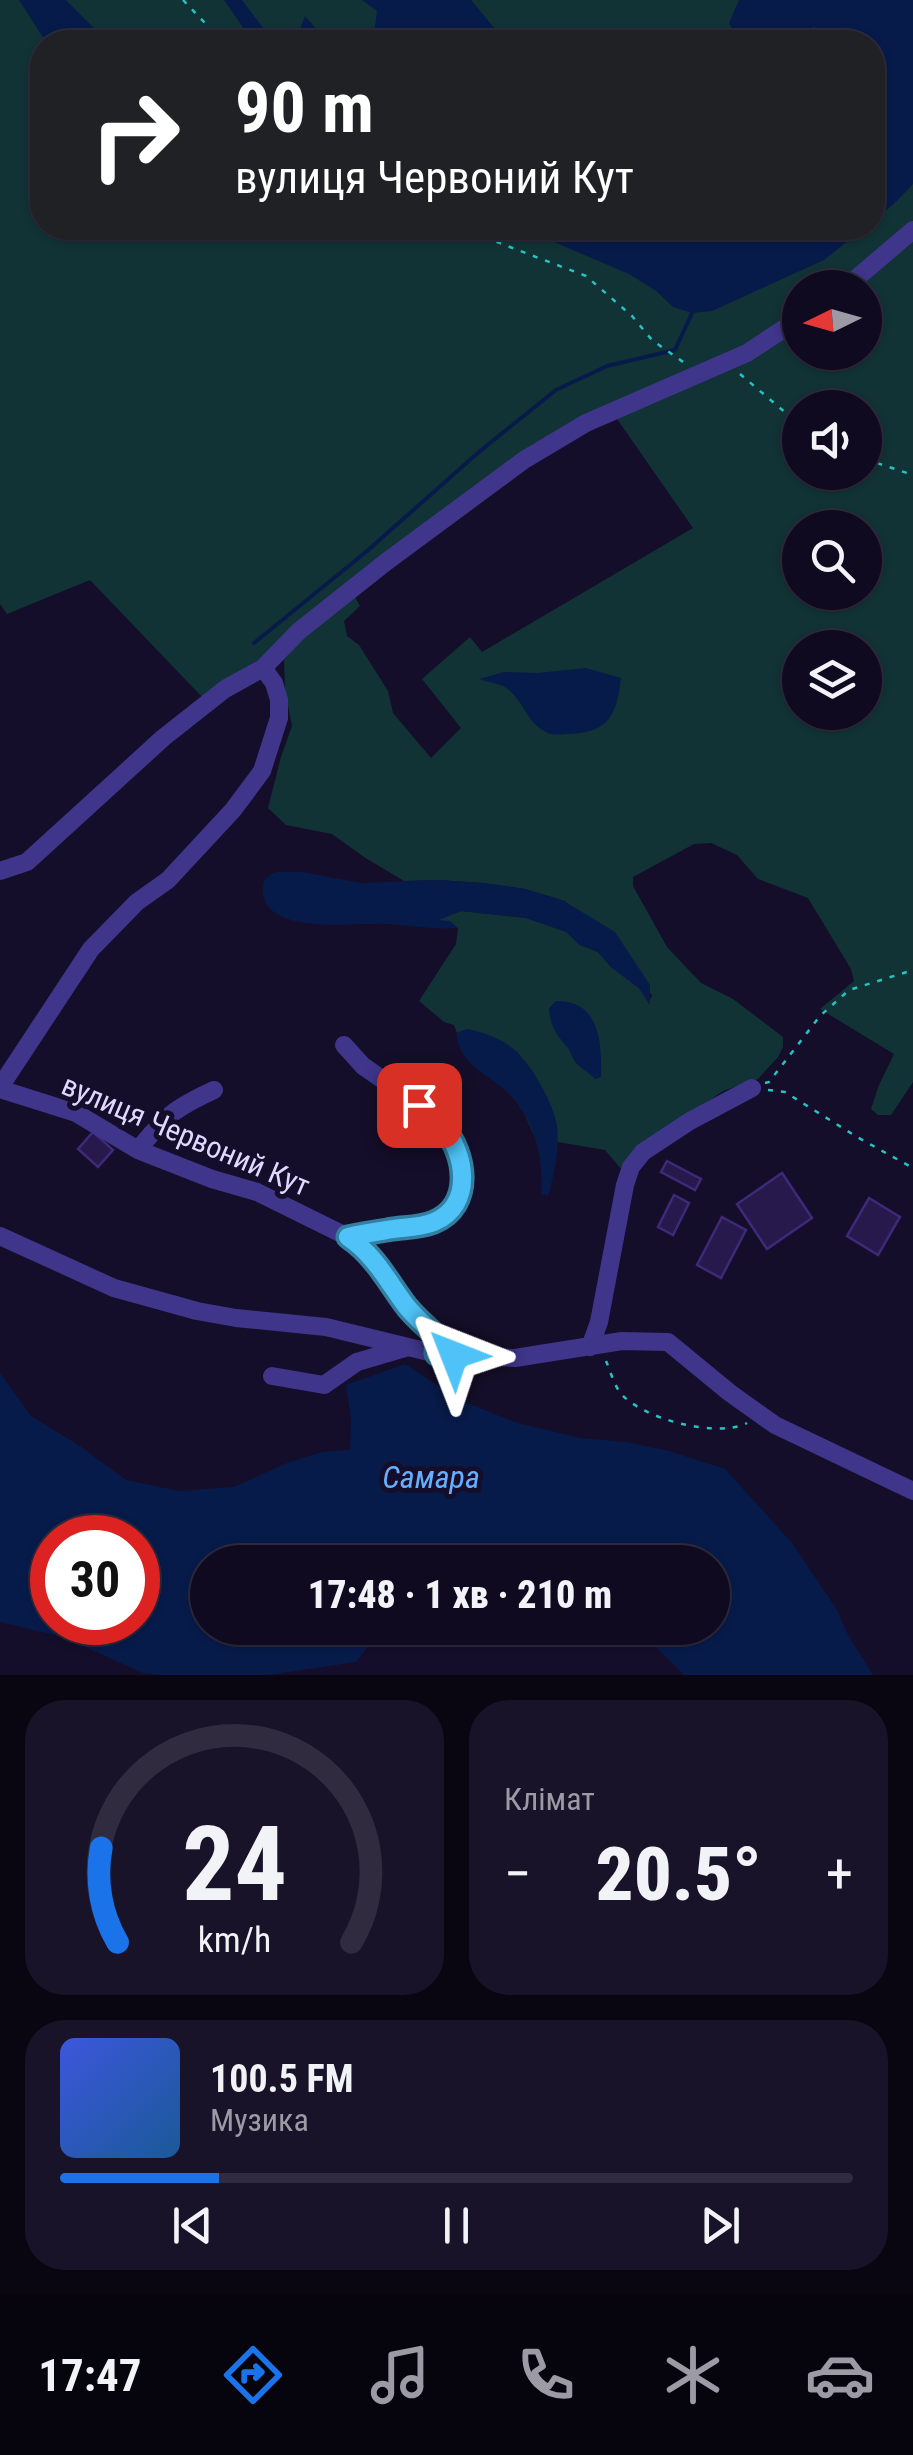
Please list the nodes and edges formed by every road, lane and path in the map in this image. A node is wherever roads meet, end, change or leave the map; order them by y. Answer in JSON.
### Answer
{"nodes":[{"id":1,"x":183,"y":0,"type":"edge"},
{"id":2,"x":210,"y":30,"type":"edge"},
{"id":3,"x":913,"y":230,"type":"edge"},
{"id":4,"x":492,"y":240,"type":"edge"},
{"id":5,"x":867,"y":270,"type":"edge"},
{"id":6,"x":782,"y":330,"type":"edge"},
{"id":7,"x":726,"y":362,"type":"junction"},
{"id":8,"x":699,"y":374,"type":"junction"},
{"id":9,"x":782,"y":410,"type":"edge"},
{"id":10,"x":882,"y":465,"type":"edge"},
{"id":11,"x":913,"y":475,"type":"edge"},
{"id":12,"x":263,"y":668,"type":"junction"},
{"id":13,"x":0,"y":871,"type":"edge"},
{"id":14,"x":913,"y":970,"type":"edge"},
{"id":15,"x":344,"y":1045,"type":"dead end"},
{"id":16,"x":0,"y":1088,"type":"edge"},
{"id":17,"x":752,"y":1088,"type":"junction"},
{"id":18,"x":214,"y":1090,"type":"dead end"},
{"id":19,"x":138,"y":1150,"type":"junction"},
{"id":20,"x":913,"y":1168,"type":"edge"},
{"id":21,"x":0,"y":1236,"type":"edge"},
{"id":22,"x":348,"y":1237,"type":"junction"},
{"id":23,"x":596,"y":1346,"type":"junction"},
{"id":24,"x":408,"y":1347,"type":"junction"},
{"id":25,"x":436,"y":1354,"type":"junction"},
{"id":26,"x":272,"y":1376,"type":"dead end"},
{"id":27,"x":762,"y":1416,"type":"junction"},
{"id":28,"x":912,"y":1489,"type":"edge"}],
"edges":[{"from":1,"to":2,"type":"path"},
{"from":3,"to":5,"type":"street"},
{"from":4,"to":8,"type":"path"},
{"from":6,"to":7,"type":"street"},
{"from":7,"to":8,"type":"street"},
{"from":7,"to":9,"type":"path"},
{"from":8,"to":12,"type":"street"},
{"from":10,"to":11,"type":"path"},
{"from":12,"to":13,"type":"street"},
{"from":12,"to":16,"type":"street","name":"вулиця Червоний Кут"},
{"from":14,"to":17,"type":"path"},
{"from":15,"to":22,"type":"street"},
{"from":16,"to":19,"type":"street","name":"вулиця Червоний Кут"},
{"from":17,"to":20,"type":"path"},
{"from":17,"to":23,"type":"street"},
{"from":18,"to":19,"type":"street"},
{"from":19,"to":22,"type":"street","name":"вулиця Червоний Кут"},
{"from":21,"to":24,"type":"street"},
{"from":22,"to":25,"type":"street","name":"вулиця Червоний Кут"},
{"from":23,"to":25,"type":"street"},
{"from":23,"to":27,"type":"street"},
{"from":23,"to":27,"type":"path"},
{"from":24,"to":25,"type":"street"},
{"from":24,"to":26,"type":"street"},
{"from":27,"to":28,"type":"street"}]}
